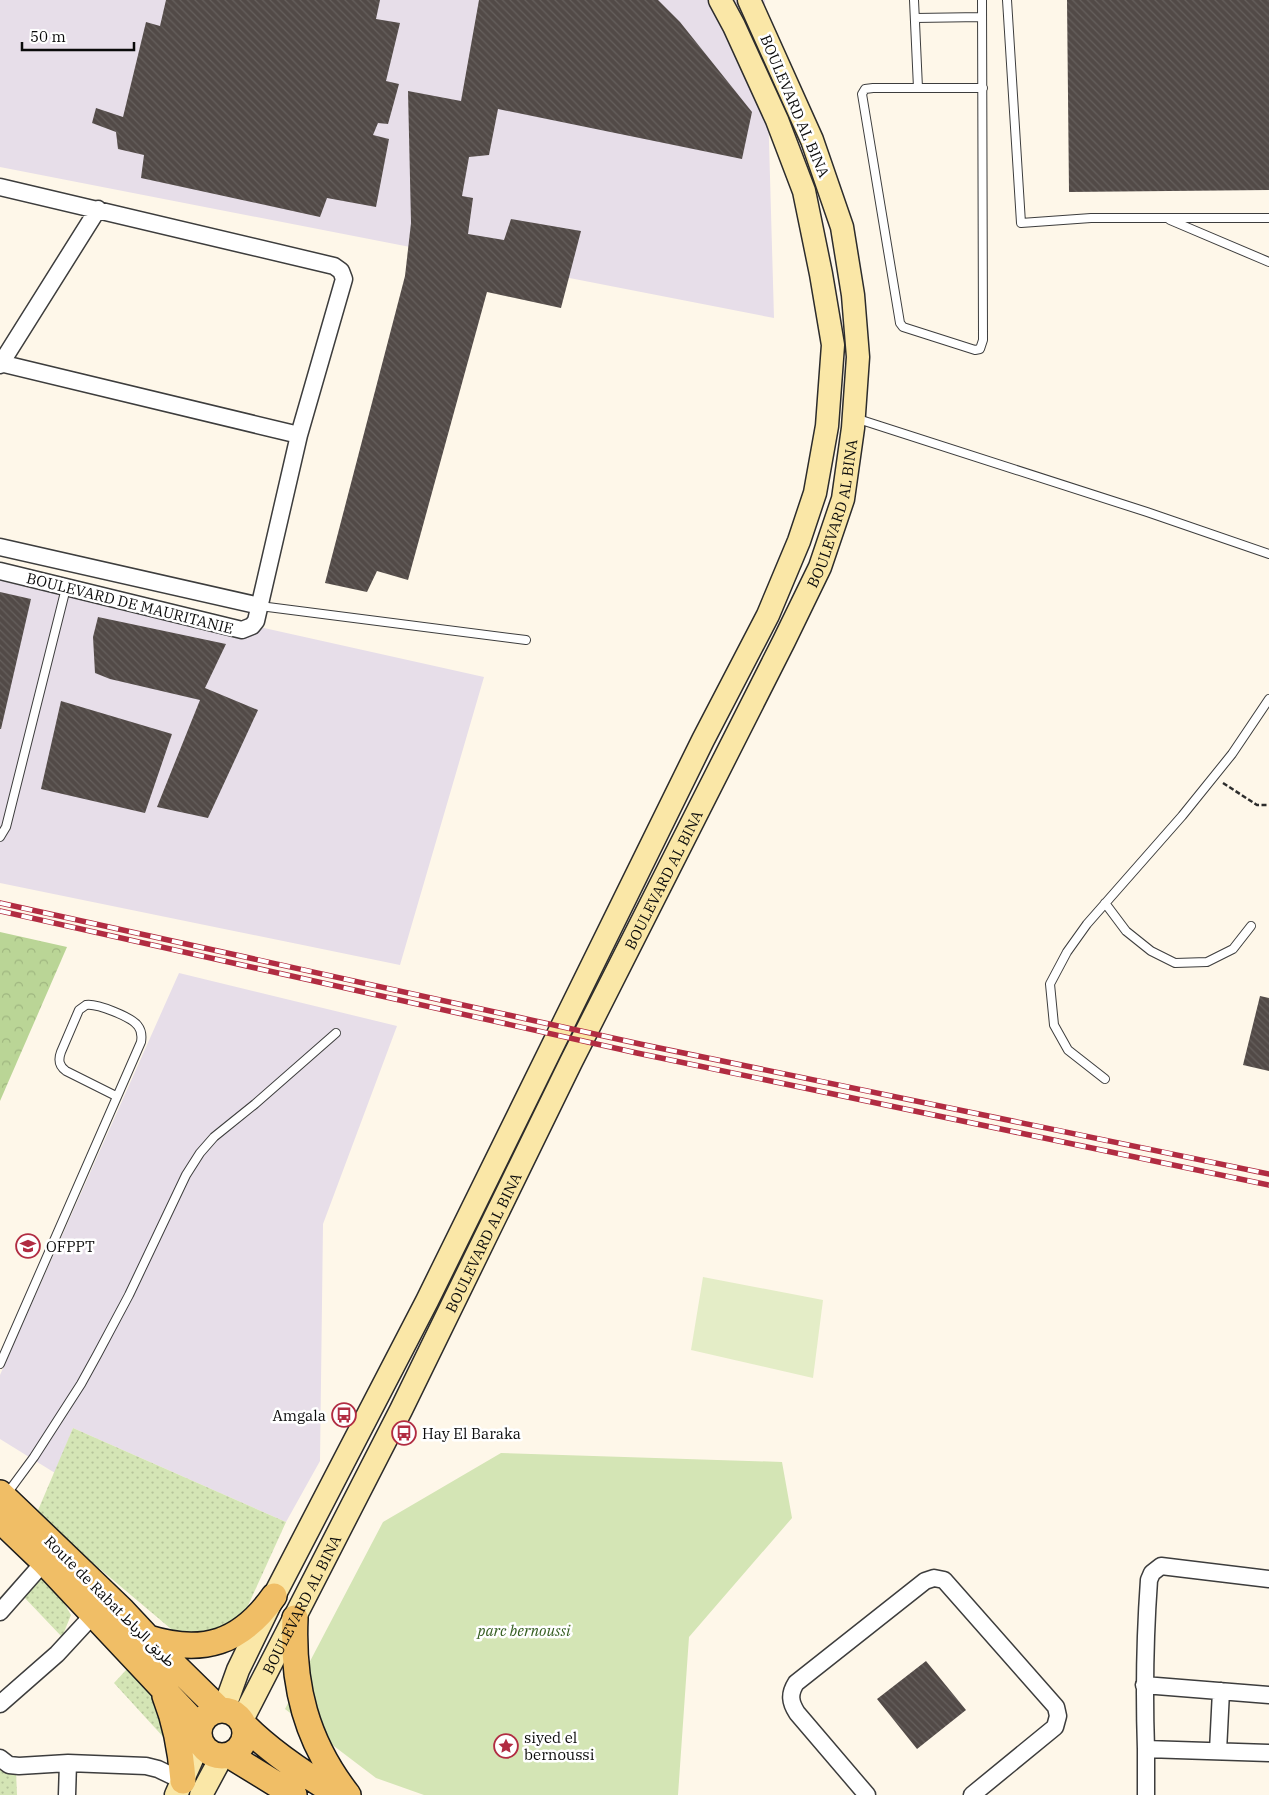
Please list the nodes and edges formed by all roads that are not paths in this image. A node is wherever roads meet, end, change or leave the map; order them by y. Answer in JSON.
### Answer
{"nodes":[{"id":1,"x":720,"y":0,"type":"edge"},
{"id":2,"x":749,"y":0,"type":"edge"},
{"id":3,"x":914,"y":0,"type":"edge"},
{"id":4,"x":982,"y":0,"type":"edge"},
{"id":5,"x":1007,"y":0,"type":"edge"},
{"id":6,"x":982,"y":17,"type":"junction"},
{"id":7,"x":915,"y":18,"type":"junction"},
{"id":8,"x":918,"y":88,"type":"junction"},
{"id":9,"x":983,"y":88,"type":"junction"},
{"id":10,"x":0,"y":187,"type":"edge"},
{"id":11,"x":98,"y":210,"type":"junction"},
{"id":12,"x":1166,"y":218,"type":"junction"},
{"id":13,"x":1269,"y":218,"type":"edge"},
{"id":14,"x":1269,"y":262,"type":"edge"},
{"id":15,"x":0,"y":363,"type":"edge"},
{"id":16,"x":854,"y":418,"type":"junction"},
{"id":17,"x":299,"y":436,"type":"junction"},
{"id":18,"x":0,"y":547,"type":"edge"},
{"id":19,"x":1269,"y":554,"type":"edge"},
{"id":20,"x":0,"y":571,"type":"edge"},
{"id":21,"x":66,"y":588,"type":"junction"},
{"id":22,"x":258,"y":613,"type":"junction"},
{"id":23,"x":526,"y":640,"type":"dead end"},
{"id":24,"x":1269,"y":700,"type":"edge"},
{"id":25,"x":0,"y":837,"type":"edge"},
{"id":26,"x":1105,"y":903,"type":"junction"},
{"id":27,"x":1251,"y":926,"type":"dead end"},
{"id":28,"x":336,"y":1033,"type":"dead end"},
{"id":29,"x":1105,"y":1078,"type":"dead end"},
{"id":30,"x":116,"y":1096,"type":"junction"},
{"id":31,"x":3,"y":1351,"type":"edge"},
{"id":32,"x":0,"y":1364,"type":"edge"},
{"id":33,"x":1,"y":1503,"type":"edge"},
{"id":34,"x":44,"y":1562,"type":"junction"},
{"id":35,"x":1269,"y":1579,"type":"edge"},
{"id":36,"x":274,"y":1596,"type":"junction"},
{"id":37,"x":3,"y":1604,"type":"edge"},
{"id":38,"x":93,"y":1615,"type":"junction"},
{"id":39,"x":296,"y":1618,"type":"junction"},
{"id":40,"x":148,"y":1638,"type":"junction"},
{"id":41,"x":1144,"y":1685,"type":"junction"},
{"id":42,"x":162,"y":1687,"type":"junction"},
{"id":43,"x":1220,"y":1691,"type":"junction"},
{"id":44,"x":1269,"y":1695,"type":"edge"},
{"id":45,"x":0,"y":1704,"type":"edge"},
{"id":46,"x":232,"y":1716,"type":"junction"},
{"id":47,"x":199,"y":1734,"type":"junction"},
{"id":48,"x":1146,"y":1749,"type":"junction"},
{"id":49,"x":1218,"y":1751,"type":"junction"},
{"id":50,"x":1269,"y":1753,"type":"edge"},
{"id":51,"x":225,"y":1756,"type":"junction"},
{"id":52,"x":0,"y":1758,"type":"edge"},
{"id":53,"x":68,"y":1762,"type":"junction"},
{"id":54,"x":186,"y":1790,"type":"edge"},
{"id":55,"x":67,"y":1795,"type":"edge"},
{"id":56,"x":294,"y":1795,"type":"edge"},
{"id":57,"x":339,"y":1795,"type":"edge"},
{"id":58,"x":348,"y":1795,"type":"edge"},
{"id":59,"x":867,"y":1795,"type":"edge"},
{"id":60,"x":972,"y":1795,"type":"edge"},
{"id":61,"x":1146,"y":1795,"type":"edge"}],
"edges":[{"from":1,"to":36,"type":"main road","name":"BOULEVARD AL BINA"},
{"from":2,"to":16,"type":"main road","name":"BOULEVARD AL BINA"},
{"from":3,"to":7,"type":"lane"},
{"from":4,"to":6,"type":"lane"},
{"from":5,"to":12,"type":"lane"},
{"from":6,"to":7,"type":"lane"},
{"from":6,"to":9,"type":"lane"},
{"from":7,"to":8,"type":"lane"},
{"from":8,"to":9,"type":"lane"},
{"from":8,"to":9,"type":"lane"},
{"from":10,"to":11,"type":"street"},
{"from":11,"to":15,"type":"street"},
{"from":11,"to":17,"type":"street"},
{"from":12,"to":13,"type":"lane"},
{"from":12,"to":14,"type":"lane"},
{"from":15,"to":17,"type":"street"},
{"from":16,"to":19,"type":"lane"},
{"from":16,"to":39,"type":"main road","name":"BOULEVARD AL BINA"},
{"from":17,"to":22,"type":"street"},
{"from":18,"to":22,"type":"street","name":"BOULEVARD DE MAURITANIE"},
{"from":20,"to":21,"type":"street","name":"BOULEVARD DE MAURITANIE"},
{"from":21,"to":22,"type":"street","name":"BOULEVARD DE MAURITANIE"},
{"from":21,"to":25,"type":"lane"},
{"from":22,"to":23,"type":"lane"},
{"from":24,"to":26,"type":"lane"},
{"from":26,"to":27,"type":"lane"},
{"from":26,"to":29,"type":"lane"},
{"from":28,"to":33,"type":"lane"},
{"from":30,"to":30,"type":"lane"},
{"from":30,"to":31,"type":"lane"},
{"from":31,"to":32,"type":"lane"},
{"from":33,"to":34,"type":"main road","name":"Route de Rabat طريق الرباط"},
{"from":33,"to":40,"type":"main road","name":"Route de Rabat طريق الرباط"},
{"from":34,"to":37,"type":"street"},
{"from":34,"to":38,"type":"main road","name":"Route de Rabat طريق الرباط"},
{"from":35,"to":41,"type":"street"},
{"from":36,"to":40,"type":"main road"},
{"from":36,"to":46,"type":"main road","name":"BOULEVARD AL BINA"},
{"from":38,"to":42,"type":"main road","name":"Route de Rabat طريق الرباط"},
{"from":38,"to":45,"type":"street"},
{"from":39,"to":46,"type":"main road","name":"BOULEVARD AL BINA"},
{"from":39,"to":58,"type":"main road"},
{"from":40,"to":46,"type":"main road","name":"Route de Rabat طريق الرباط"},
{"from":41,"to":43,"type":"street"},
{"from":41,"to":48,"type":"street"},
{"from":42,"to":47,"type":"main road","name":"Route de Rabat طريق الرباط"},
{"from":42,"to":54,"type":"main road"},
{"from":43,"to":44,"type":"street"},
{"from":43,"to":49,"type":"street"},
{"from":46,"to":47,"type":"main road"},
{"from":46,"to":51,"type":"main road"},
{"from":46,"to":57,"type":"main road","name":"Route de Rabat طريق الرباط"},
{"from":47,"to":51,"type":"main road"},
{"from":47,"to":54,"type":"main road"},
{"from":48,"to":49,"type":"street"},
{"from":48,"to":61,"type":"street"},
{"from":49,"to":50,"type":"street"},
{"from":51,"to":54,"type":"main road"},
{"from":51,"to":56,"type":"main road"},
{"from":52,"to":53,"type":"street"},
{"from":53,"to":54,"type":"street"},
{"from":53,"to":55,"type":"street"},
{"from":59,"to":60,"type":"street"}]}
